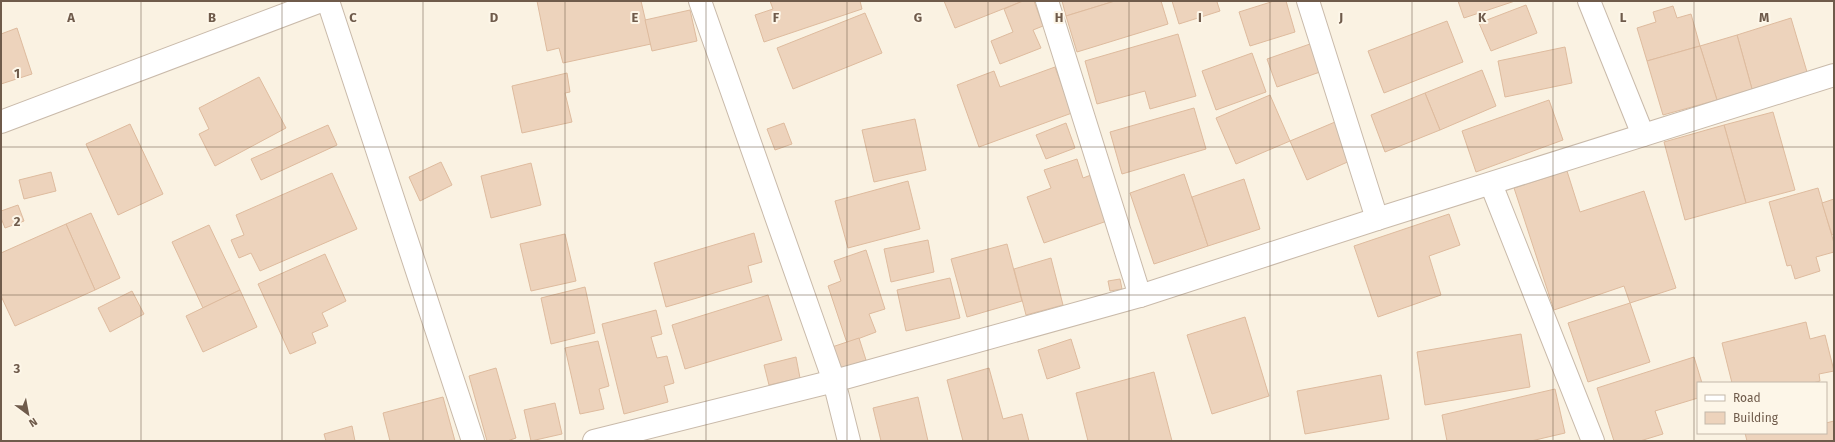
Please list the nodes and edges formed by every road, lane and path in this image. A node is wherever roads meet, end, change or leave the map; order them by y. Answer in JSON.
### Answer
{"nodes":[{"id":1,"x":321,"y":1,"type":"edge"},
{"id":2,"x":328,"y":1,"type":"edge"},
{"id":3,"x":700,"y":1,"type":"edge"},
{"id":4,"x":1047,"y":1,"type":"edge"},
{"id":5,"x":1308,"y":1,"type":"edge"},
{"id":6,"x":1589,"y":1,"type":"edge"},
{"id":7,"x":1834,"y":75,"type":"edge"},
{"id":8,"x":1,"y":122,"type":"edge"},
{"id":9,"x":1643,"y":135,"type":"junction"},
{"id":10,"x":1491,"y":184,"type":"junction"},
{"id":11,"x":1377,"y":219,"type":"junction"},
{"id":12,"x":1140,"y":296,"type":"junction"},
{"id":13,"x":834,"y":381,"type":"junction"},
{"id":14,"x":473,"y":441,"type":"edge"},
{"id":15,"x":594,"y":441,"type":"edge"},
{"id":16,"x":849,"y":441,"type":"edge"},
{"id":17,"x":1593,"y":441,"type":"edge"}],
"edges":[{"from":1,"to":8,"type":"street"},
{"from":2,"to":14,"type":"street"},
{"from":3,"to":13,"type":"street"},
{"from":4,"to":12,"type":"street"},
{"from":5,"to":11,"type":"street"},
{"from":6,"to":9,"type":"street"},
{"from":7,"to":9,"type":"street"},
{"from":9,"to":10,"type":"street"},
{"from":10,"to":11,"type":"street"},
{"from":10,"to":17,"type":"street"},
{"from":11,"to":12,"type":"street"},
{"from":12,"to":13,"type":"street"},
{"from":13,"to":15,"type":"street"},
{"from":13,"to":16,"type":"street"}]}
